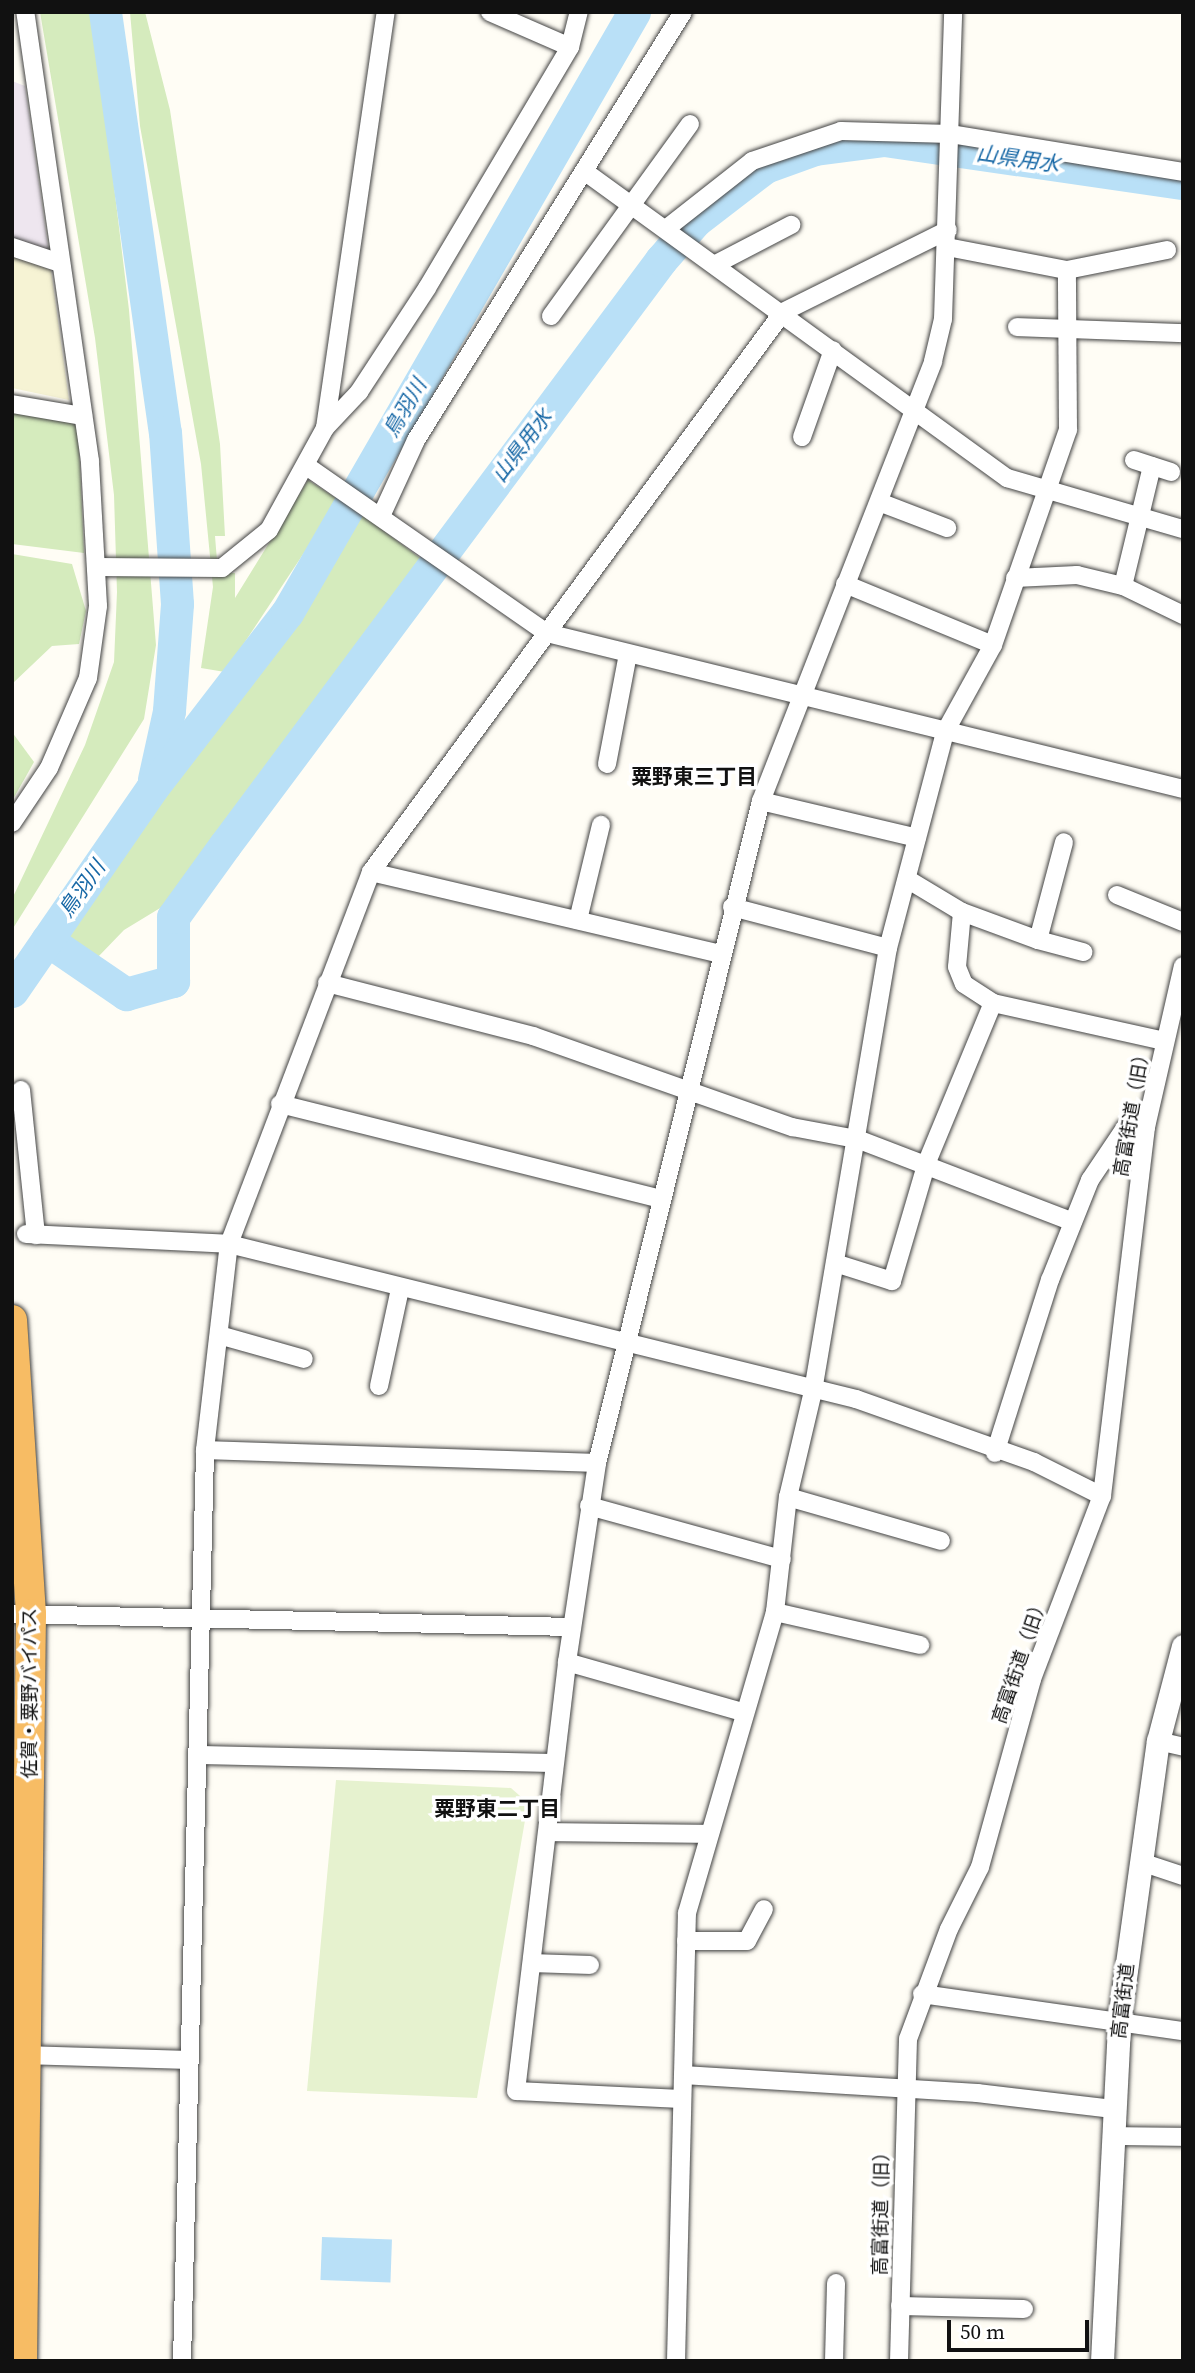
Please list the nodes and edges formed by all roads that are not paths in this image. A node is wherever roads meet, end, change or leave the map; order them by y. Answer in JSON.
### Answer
{"nodes":[{"id":1,"x":25,"y":12,"type":"edge"},
{"id":2,"x":386,"y":12,"type":"edge"},
{"id":3,"x":490,"y":12,"type":"edge"},
{"id":4,"x":579,"y":12,"type":"edge"},
{"id":5,"x":683,"y":12,"type":"edge"},
{"id":6,"x":953,"y":12,"type":"edge"},
{"id":7,"x":570,"y":47,"type":"junction"},
{"id":8,"x":690,"y":124,"type":"dead end"},
{"id":9,"x":951,"y":134,"type":"junction"},
{"id":10,"x":584,"y":171,"type":"junction"},
{"id":11,"x":1183,"y":172,"type":"edge"},
{"id":12,"x":632,"y":204,"type":"junction"},
{"id":13,"x":791,"y":225,"type":"dead end"},
{"id":14,"x":675,"y":235,"type":"junction"},
{"id":15,"x":948,"y":238,"type":"junction"},
{"id":16,"x":12,"y":247,"type":"edge"},
{"id":17,"x":1167,"y":250,"type":"dead end"},
{"id":18,"x":60,"y":263,"type":"junction"},
{"id":19,"x":716,"y":264,"type":"junction"},
{"id":20,"x":1067,"y":270,"type":"junction"},
{"id":21,"x":783,"y":312,"type":"junction"},
{"id":22,"x":551,"y":316,"type":"dead end"},
{"id":23,"x":1017,"y":327,"type":"dead end"},
{"id":24,"x":1066,"y":331,"type":"junction"},
{"id":25,"x":1183,"y":333,"type":"edge"},
{"id":26,"x":833,"y":350,"type":"junction"},
{"id":27,"x":12,"y":404,"type":"edge"},
{"id":28,"x":913,"y":410,"type":"junction"},
{"id":29,"x":83,"y":416,"type":"junction"},
{"id":30,"x":325,"y":428,"type":"junction"},
{"id":31,"x":802,"y":436,"type":"dead end"},
{"id":32,"x":1133,"y":460,"type":"dead end"},
{"id":33,"x":1152,"y":466,"type":"junction"},
{"id":34,"x":314,"y":470,"type":"junction"},
{"id":35,"x":1171,"y":472,"type":"dead end"},
{"id":36,"x":1049,"y":489,"type":"junction"},
{"id":37,"x":878,"y":502,"type":"junction"},
{"id":38,"x":377,"y":511,"type":"junction"},
{"id":39,"x":1137,"y":516,"type":"junction"},
{"id":40,"x":947,"y":528,"type":"dead end"},
{"id":41,"x":1183,"y":529,"type":"edge"},
{"id":42,"x":105,"y":566,"type":"junction"},
{"id":43,"x":1015,"y":578,"type":"junction"},
{"id":44,"x":845,"y":584,"type":"junction"},
{"id":45,"x":1124,"y":586,"type":"junction"},
{"id":46,"x":1183,"y":615,"type":"edge"},
{"id":47,"x":547,"y":633,"type":"junction"},
{"id":48,"x":993,"y":645,"type":"junction"},
{"id":49,"x":628,"y":654,"type":"junction"},
{"id":50,"x":800,"y":698,"type":"junction"},
{"id":51,"x":945,"y":732,"type":"junction"},
{"id":52,"x":607,"y":764,"type":"dead end"},
{"id":53,"x":1183,"y":789,"type":"edge"},
{"id":54,"x":761,"y":801,"type":"junction"},
{"id":55,"x":12,"y":822,"type":"edge"},
{"id":56,"x":601,"y":825,"type":"dead end"},
{"id":57,"x":917,"y":838,"type":"junction"},
{"id":58,"x":1064,"y":842,"type":"dead end"},
{"id":59,"x":371,"y":872,"type":"junction"},
{"id":60,"x":906,"y":879,"type":"junction"},
{"id":61,"x":1117,"y":895,"type":"dead end"},
{"id":62,"x":732,"y":907,"type":"junction"},
{"id":63,"x":962,"y":912,"type":"junction"},
{"id":64,"x":578,"y":920,"type":"junction"},
{"id":65,"x":1183,"y":922,"type":"edge"},
{"id":66,"x":1038,"y":940,"type":"junction"},
{"id":67,"x":888,"y":948,"type":"junction"},
{"id":68,"x":1083,"y":952,"type":"dead end"},
{"id":69,"x":720,"y":954,"type":"junction"},
{"id":70,"x":1183,"y":966,"type":"edge"},
{"id":71,"x":327,"y":983,"type":"junction"},
{"id":72,"x":993,"y":1003,"type":"junction"},
{"id":73,"x":1165,"y":1041,"type":"junction"},
{"id":74,"x":21,"y":1090,"type":"dead end"},
{"id":75,"x":687,"y":1090,"type":"junction"},
{"id":76,"x":280,"y":1104,"type":"junction"},
{"id":77,"x":1146,"y":1127,"type":"junction"},
{"id":78,"x":857,"y":1139,"type":"junction"},
{"id":79,"x":927,"y":1163,"type":"junction"},
{"id":80,"x":660,"y":1199,"type":"junction"},
{"id":81,"x":1073,"y":1222,"type":"junction"},
{"id":82,"x":229,"y":1244,"type":"junction"},
{"id":83,"x":835,"y":1263,"type":"junction"},
{"id":84,"x":400,"y":1289,"type":"junction"},
{"id":85,"x":12,"y":1320,"type":"edge"},
{"id":86,"x":219,"y":1335,"type":"junction"},
{"id":87,"x":624,"y":1347,"type":"junction"},
{"id":88,"x":304,"y":1359,"type":"dead end"},
{"id":89,"x":379,"y":1386,"type":"dead end"},
{"id":90,"x":813,"y":1391,"type":"junction"},
{"id":91,"x":205,"y":1450,"type":"junction"},
{"id":92,"x":995,"y":1452,"type":"junction"},
{"id":93,"x":597,"y":1463,"type":"junction"},
{"id":94,"x":1102,"y":1496,"type":"junction"},
{"id":95,"x":788,"y":1497,"type":"junction"},
{"id":96,"x":589,"y":1506,"type":"junction"},
{"id":97,"x":941,"y":1541,"type":"dead end"},
{"id":98,"x":782,"y":1559,"type":"junction"},
{"id":99,"x":775,"y":1612,"type":"junction"},
{"id":100,"x":22,"y":1614,"type":"edge"},
{"id":101,"x":200,"y":1618,"type":"junction"},
{"id":102,"x":572,"y":1627,"type":"junction"},
{"id":103,"x":920,"y":1645,"type":"dead end"},
{"id":104,"x":1183,"y":1646,"type":"edge"},
{"id":105,"x":567,"y":1662,"type":"junction"},
{"id":106,"x":743,"y":1712,"type":"junction"},
{"id":107,"x":1158,"y":1741,"type":"junction"},
{"id":108,"x":1183,"y":1747,"type":"edge"},
{"id":109,"x":199,"y":1755,"type":"junction"},
{"id":110,"x":554,"y":1763,"type":"junction"},
{"id":111,"x":548,"y":1832,"type":"junction"},
{"id":112,"x":709,"y":1834,"type":"junction"},
{"id":113,"x":1142,"y":1862,"type":"junction"},
{"id":114,"x":1183,"y":1876,"type":"edge"},
{"id":115,"x":764,"y":1909,"type":"dead end"},
{"id":116,"x":686,"y":1941,"type":"junction"},
{"id":117,"x":532,"y":1963,"type":"junction"},
{"id":118,"x":590,"y":1965,"type":"dead end"},
{"id":119,"x":922,"y":1994,"type":"junction"},
{"id":120,"x":1119,"y":2021,"type":"junction"},
{"id":121,"x":1183,"y":2031,"type":"edge"},
{"id":122,"x":23,"y":2055,"type":"junction"},
{"id":123,"x":189,"y":2060,"type":"junction"},
{"id":124,"x":683,"y":2076,"type":"junction"},
{"id":125,"x":904,"y":2088,"type":"junction"},
{"id":126,"x":681,"y":2099,"type":"junction"},
{"id":127,"x":1113,"y":2109,"type":"junction"},
{"id":128,"x":1112,"y":2136,"type":"junction"},
{"id":129,"x":1183,"y":2137,"type":"edge"},
{"id":130,"x":836,"y":2283,"type":"dead end"},
{"id":131,"x":900,"y":2306,"type":"junction"},
{"id":132,"x":1024,"y":2309,"type":"dead end"},
{"id":133,"x":22,"y":2361,"type":"edge"},
{"id":134,"x":182,"y":2361,"type":"edge"},
{"id":135,"x":676,"y":2361,"type":"edge"},
{"id":136,"x":834,"y":2361,"type":"edge"},
{"id":137,"x":899,"y":2361,"type":"edge"},
{"id":138,"x":1102,"y":2361,"type":"edge"}],
"edges":[{"from":1,"to":18,"type":"street"},
{"from":2,"to":30,"type":"street"},
{"from":3,"to":7,"type":"street"},
{"from":4,"to":7,"type":"street"},
{"from":5,"to":10,"type":"street"},
{"from":6,"to":9,"type":"street"},
{"from":7,"to":30,"type":"street"},
{"from":8,"to":12,"type":"street"},
{"from":9,"to":11,"type":"street"},
{"from":9,"to":14,"type":"street"},
{"from":9,"to":15,"type":"street"},
{"from":10,"to":12,"type":"street"},
{"from":10,"to":38,"type":"street"},
{"from":12,"to":14,"type":"street"},
{"from":12,"to":22,"type":"street"},
{"from":13,"to":19,"type":"street"},
{"from":14,"to":19,"type":"street"},
{"from":15,"to":20,"type":"street"},
{"from":15,"to":21,"type":"street"},
{"from":15,"to":28,"type":"street"},
{"from":16,"to":18,"type":"street"},
{"from":17,"to":20,"type":"street"},
{"from":18,"to":29,"type":"street"},
{"from":19,"to":21,"type":"street"},
{"from":20,"to":24,"type":"street"},
{"from":21,"to":26,"type":"street"},
{"from":21,"to":47,"type":"street"},
{"from":23,"to":24,"type":"street"},
{"from":24,"to":25,"type":"street"},
{"from":24,"to":36,"type":"street"},
{"from":26,"to":28,"type":"street"},
{"from":26,"to":31,"type":"street"},
{"from":27,"to":29,"type":"street"},
{"from":28,"to":36,"type":"street"},
{"from":28,"to":37,"type":"street"},
{"from":29,"to":42,"type":"street"},
{"from":30,"to":34,"type":"street"},
{"from":32,"to":33,"type":"street"},
{"from":33,"to":35,"type":"street"},
{"from":33,"to":39,"type":"street"},
{"from":34,"to":38,"type":"street"},
{"from":34,"to":42,"type":"street"},
{"from":36,"to":39,"type":"street"},
{"from":36,"to":43,"type":"street"},
{"from":37,"to":40,"type":"street"},
{"from":37,"to":44,"type":"street"},
{"from":38,"to":47,"type":"street"},
{"from":39,"to":41,"type":"street"},
{"from":39,"to":45,"type":"street"},
{"from":42,"to":55,"type":"street"},
{"from":43,"to":45,"type":"street"},
{"from":43,"to":48,"type":"street"},
{"from":44,"to":48,"type":"street"},
{"from":44,"to":50,"type":"street"},
{"from":45,"to":46,"type":"street"},
{"from":47,"to":49,"type":"street"},
{"from":47,"to":59,"type":"street"},
{"from":48,"to":51,"type":"street"},
{"from":49,"to":50,"type":"street"},
{"from":49,"to":52,"type":"street"},
{"from":50,"to":51,"type":"street"},
{"from":50,"to":54,"type":"street"},
{"from":51,"to":53,"type":"street"},
{"from":51,"to":57,"type":"street"},
{"from":54,"to":57,"type":"street"},
{"from":54,"to":62,"type":"street"},
{"from":56,"to":64,"type":"street"},
{"from":57,"to":60,"type":"street"},
{"from":58,"to":66,"type":"street"},
{"from":59,"to":64,"type":"street"},
{"from":59,"to":71,"type":"street"},
{"from":60,"to":63,"type":"street"},
{"from":60,"to":67,"type":"street"},
{"from":61,"to":65,"type":"street"},
{"from":62,"to":67,"type":"street"},
{"from":62,"to":69,"type":"street"},
{"from":63,"to":66,"type":"street"},
{"from":63,"to":72,"type":"street"},
{"from":64,"to":69,"type":"street"},
{"from":66,"to":68,"type":"street"},
{"from":67,"to":78,"type":"street"},
{"from":69,"to":75,"type":"street"},
{"from":70,"to":73,"type":"street","name":"高富街道（旧）"},
{"from":71,"to":75,"type":"street"},
{"from":71,"to":76,"type":"street"},
{"from":72,"to":73,"type":"street"},
{"from":72,"to":79,"type":"street"},
{"from":73,"to":77,"type":"street","name":"高富街道（旧）"},
{"from":74,"to":82,"type":"street"},
{"from":75,"to":78,"type":"street"},
{"from":75,"to":80,"type":"street"},
{"from":76,"to":80,"type":"street"},
{"from":76,"to":82,"type":"street"},
{"from":77,"to":81,"type":"street"},
{"from":77,"to":94,"type":"street","name":"高富街道（旧）"},
{"from":78,"to":79,"type":"street"},
{"from":78,"to":83,"type":"street"},
{"from":79,"to":81,"type":"street"},
{"from":79,"to":83,"type":"street"},
{"from":80,"to":87,"type":"street"},
{"from":81,"to":92,"type":"street"},
{"from":82,"to":84,"type":"street"},
{"from":82,"to":86,"type":"street"},
{"from":83,"to":90,"type":"street"},
{"from":84,"to":87,"type":"street"},
{"from":84,"to":89,"type":"street"},
{"from":85,"to":100,"type":"highway","name":"佐賀・粟野バイパス"},
{"from":86,"to":88,"type":"street"},
{"from":86,"to":91,"type":"street"},
{"from":87,"to":90,"type":"street"},
{"from":87,"to":93,"type":"street"},
{"from":90,"to":92,"type":"street"},
{"from":90,"to":95,"type":"street"},
{"from":91,"to":93,"type":"street"},
{"from":91,"to":101,"type":"street"},
{"from":92,"to":94,"type":"street"},
{"from":93,"to":96,"type":"street"},
{"from":94,"to":119,"type":"street","name":"高富街道（旧）"},
{"from":95,"to":97,"type":"street"},
{"from":95,"to":98,"type":"street"},
{"from":96,"to":98,"type":"street"},
{"from":96,"to":102,"type":"street"},
{"from":98,"to":99,"type":"street"},
{"from":99,"to":103,"type":"street"},
{"from":99,"to":106,"type":"street"},
{"from":100,"to":101,"type":"street"},
{"from":100,"to":122,"type":"highway","name":"佐賀・粟野バイパス"},
{"from":101,"to":102,"type":"street"},
{"from":101,"to":109,"type":"street"},
{"from":102,"to":105,"type":"street"},
{"from":104,"to":107,"type":"street","name":"高富街道"},
{"from":105,"to":106,"type":"street"},
{"from":105,"to":110,"type":"street"},
{"from":106,"to":112,"type":"street"},
{"from":107,"to":108,"type":"street"},
{"from":107,"to":113,"type":"street","name":"高富街道"},
{"from":109,"to":110,"type":"street"},
{"from":109,"to":123,"type":"street"},
{"from":110,"to":111,"type":"street"},
{"from":111,"to":112,"type":"street"},
{"from":111,"to":117,"type":"street"},
{"from":112,"to":116,"type":"street"},
{"from":113,"to":114,"type":"street"},
{"from":113,"to":120,"type":"street","name":"高富街道"},
{"from":115,"to":116,"type":"street"},
{"from":116,"to":124,"type":"street"},
{"from":117,"to":118,"type":"street"},
{"from":117,"to":126,"type":"street"},
{"from":119,"to":120,"type":"street"},
{"from":119,"to":125,"type":"street","name":"高富街道（旧）"},
{"from":120,"to":121,"type":"street"},
{"from":120,"to":127,"type":"street","name":"高富街道"},
{"from":122,"to":123,"type":"street"},
{"from":122,"to":133,"type":"highway","name":"佐賀・粟野バイパス"},
{"from":123,"to":134,"type":"street"},
{"from":124,"to":125,"type":"street"},
{"from":124,"to":126,"type":"street"},
{"from":125,"to":127,"type":"street"},
{"from":125,"to":131,"type":"street","name":"高富街道（旧）"},
{"from":126,"to":135,"type":"street"},
{"from":127,"to":128,"type":"street","name":"高富街道"},
{"from":128,"to":129,"type":"street"},
{"from":128,"to":138,"type":"street","name":"高富街道"},
{"from":130,"to":136,"type":"street"},
{"from":131,"to":132,"type":"street"},
{"from":131,"to":137,"type":"street","name":"高富街道（旧）"}]}
